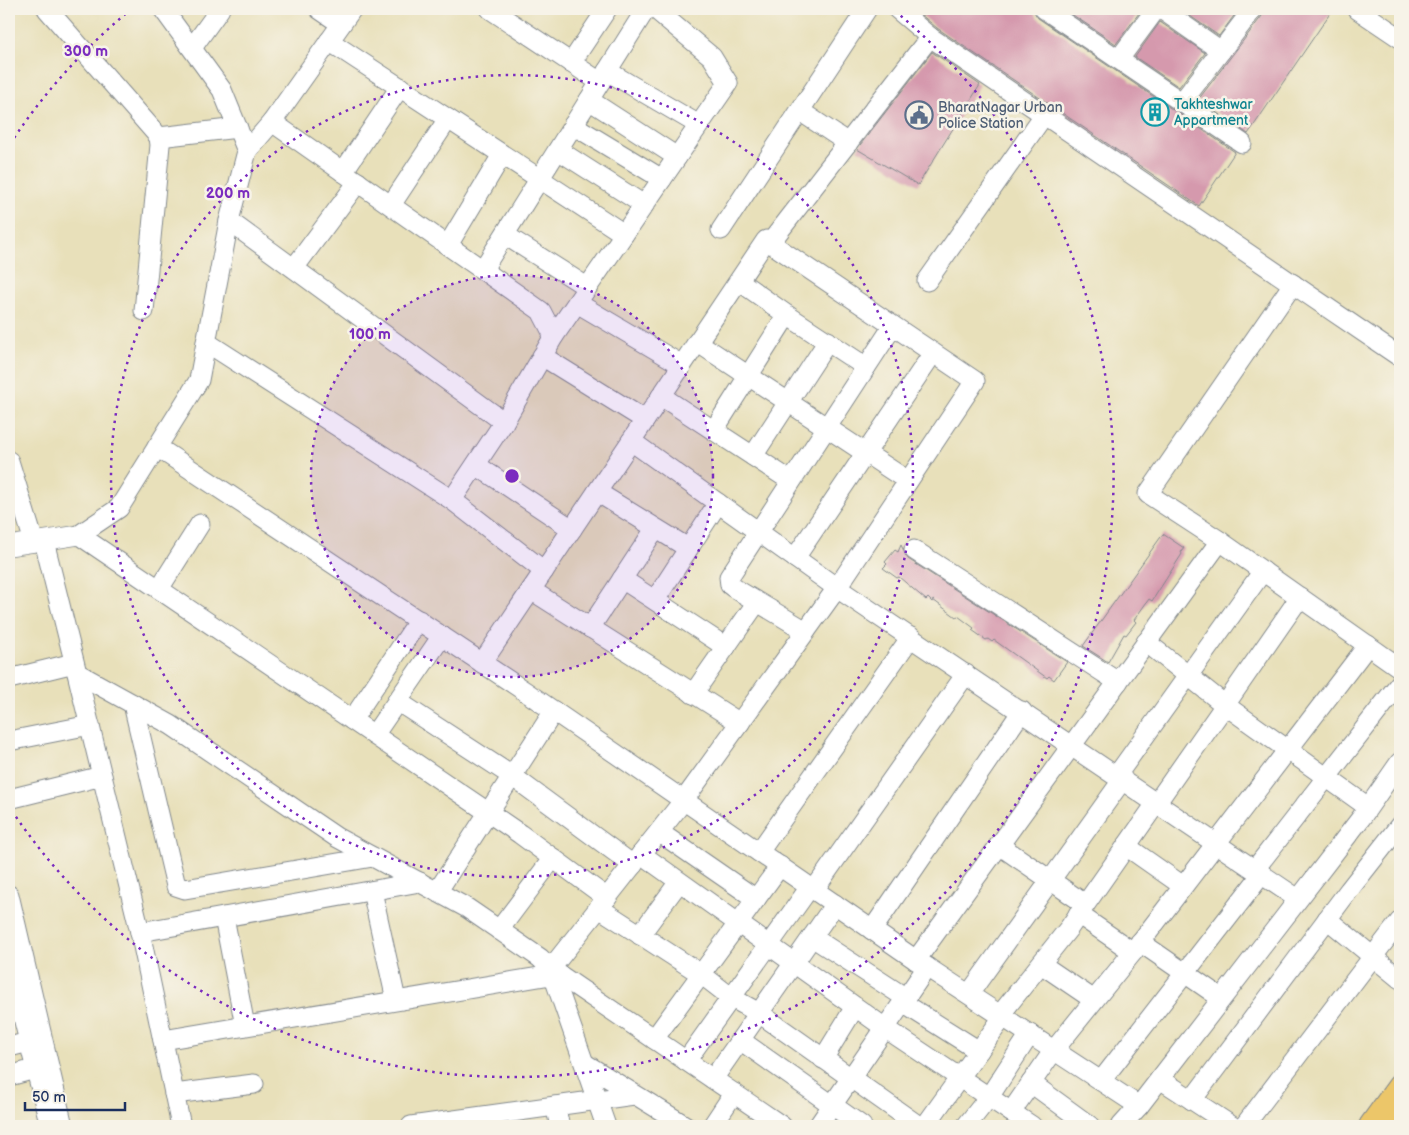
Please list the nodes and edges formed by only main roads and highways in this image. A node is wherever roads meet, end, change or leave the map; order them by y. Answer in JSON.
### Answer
{"nodes":[{"id":1,"x":1400,"y":1086,"type":"edge"},
{"id":2,"x":1400,"y":1122,"type":"edge"},
{"id":3,"x":1371,"y":1126,"type":"edge"},
{"id":4,"x":1397,"y":1126,"type":"edge"}],
"edges":[{"from":1,"to":3,"type":"main road"},
{"from":2,"to":4,"type":"main road"}]}
